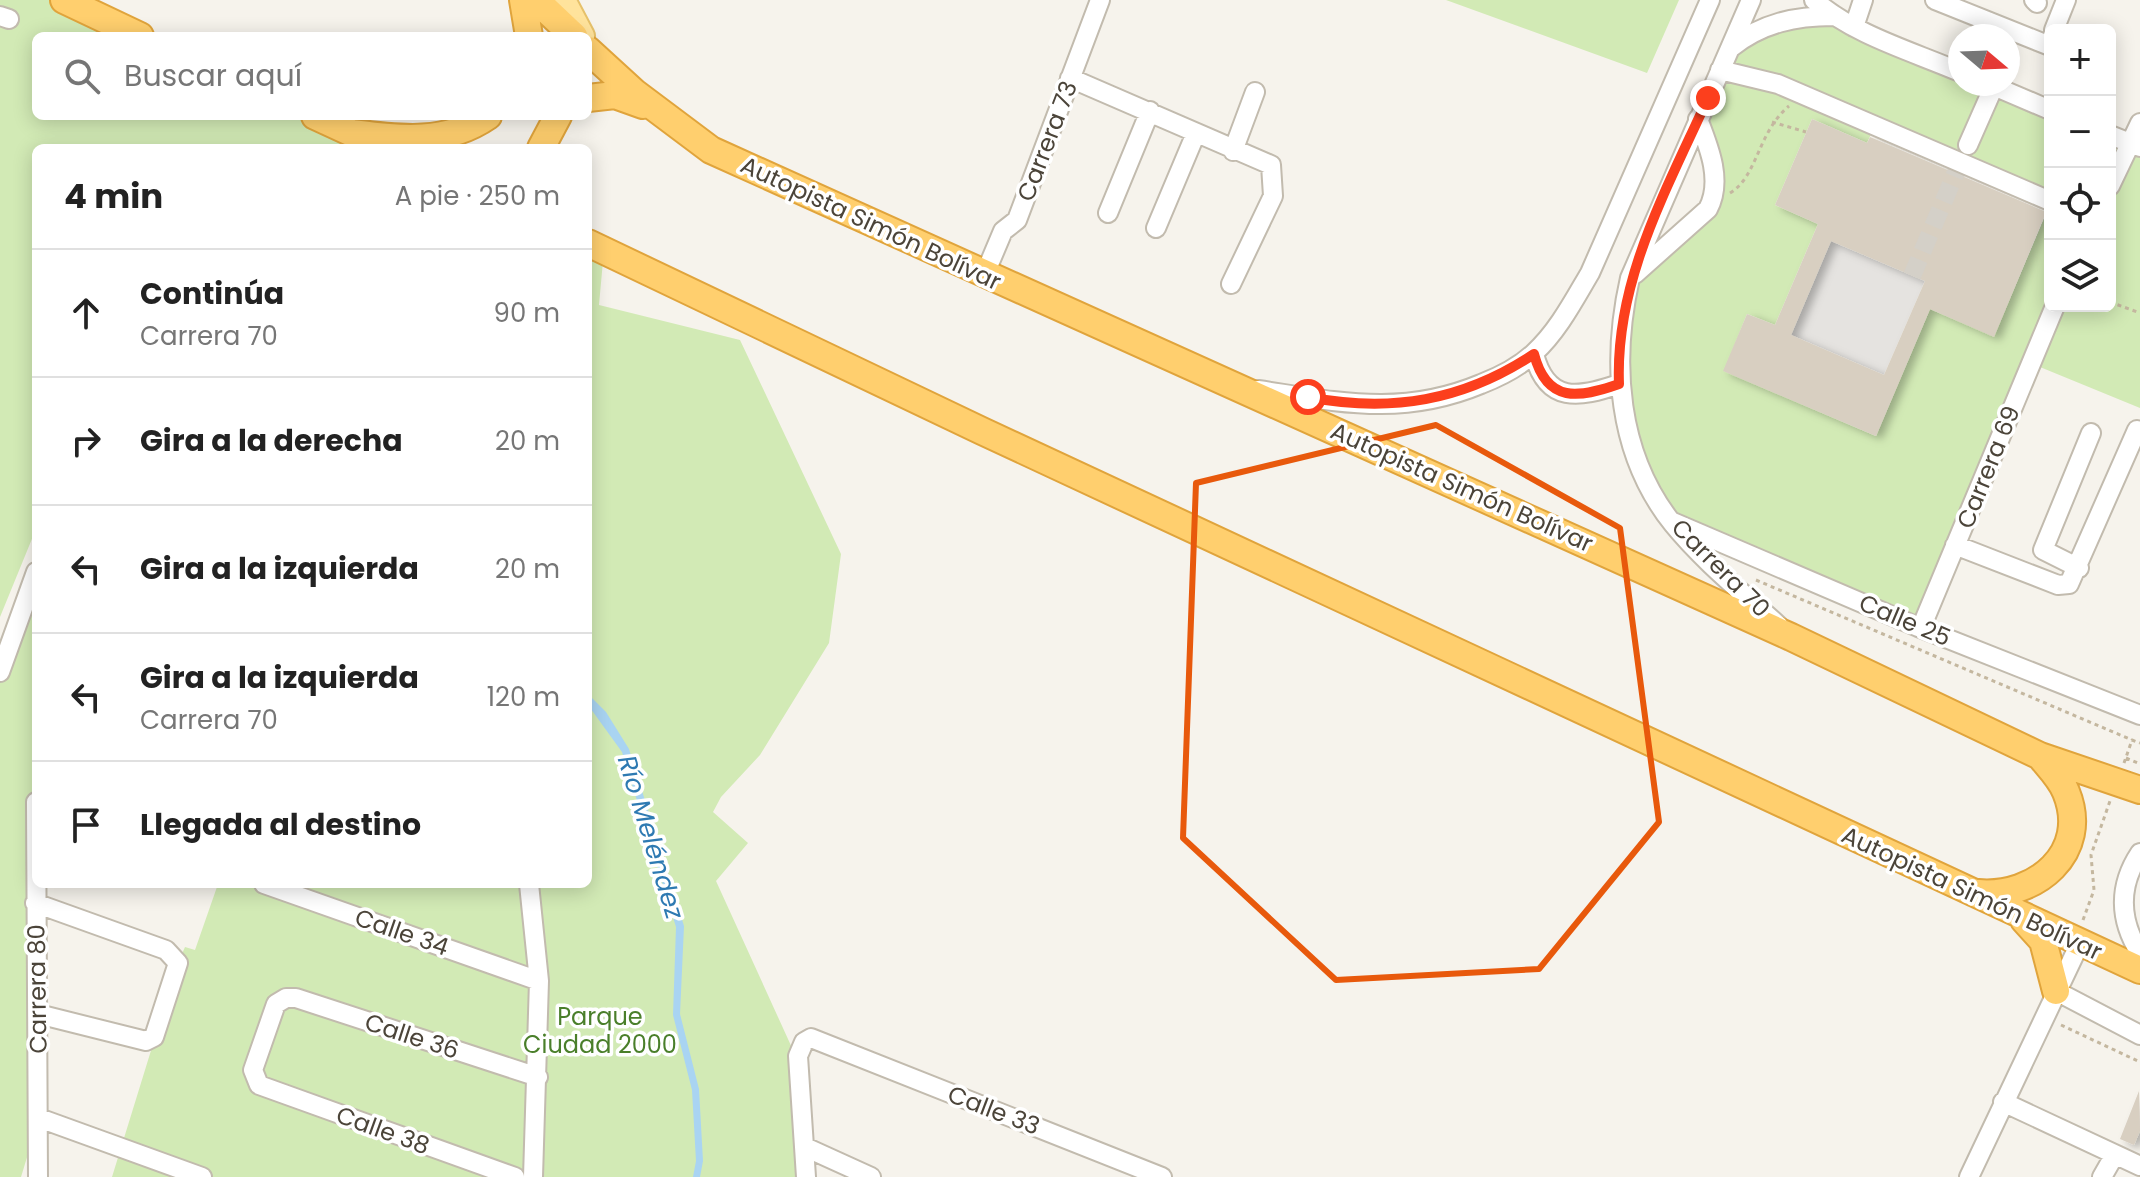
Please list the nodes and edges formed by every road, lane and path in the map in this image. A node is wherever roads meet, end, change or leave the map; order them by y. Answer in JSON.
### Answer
{"nodes":[{"id":1,"x":523,"y":0,"type":"edge"},
{"id":2,"x":536,"y":0,"type":"edge"},
{"id":3,"x":563,"y":0,"type":"edge"},
{"id":4,"x":1100,"y":0,"type":"edge"},
{"id":5,"x":1710,"y":0,"type":"edge"},
{"id":6,"x":1751,"y":0,"type":"edge"},
{"id":7,"x":1814,"y":0,"type":"edge"},
{"id":8,"x":1863,"y":0,"type":"edge"},
{"id":9,"x":1935,"y":0,"type":"edge"},
{"id":10,"x":2066,"y":0,"type":"edge"},
{"id":11,"x":73,"y":4,"type":"edge"},
{"id":12,"x":1833,"y":16,"type":"junction"},
{"id":13,"x":2056,"y":24,"type":"edge"},
{"id":14,"x":1854,"y":27,"type":"junction"},
{"id":15,"x":132,"y":32,"type":"edge"},
{"id":16,"x":528,"y":32,"type":"edge"},
{"id":17,"x":571,"y":32,"type":"edge"},
{"id":18,"x":578,"y":32,"type":"edge"},
{"id":19,"x":2044,"y":38,"type":"edge"},
{"id":20,"x":1730,"y":48,"type":"junction"},
{"id":21,"x":592,"y":52,"type":"edge"},
{"id":22,"x":1948,"y":67,"type":"edge"},
{"id":23,"x":1720,"y":70,"type":"junction"},
{"id":24,"x":1070,"y":78,"type":"junction"},
{"id":25,"x":1255,"y":92,"type":"dead end"},
{"id":26,"x":1804,"y":95,"type":"junction"},
{"id":27,"x":1987,"y":96,"type":"edge"},
{"id":28,"x":2017,"y":96,"type":"edge"},
{"id":29,"x":592,"y":98,"type":"edge"},
{"id":30,"x":2044,"y":107,"type":"edge"},
{"id":31,"x":1150,"y":111,"type":"junction"},
{"id":32,"x":1698,"y":119,"type":"junction"},
{"id":33,"x":324,"y":120,"type":"edge"},
{"id":34,"x":478,"y":120,"type":"edge"},
{"id":35,"x":555,"y":120,"type":"edge"},
{"id":36,"x":1772,"y":122,"type":"junction"},
{"id":37,"x":2140,"y":123,"type":"edge"},
{"id":38,"x":1806,"y":132,"type":"dead end"},
{"id":39,"x":352,"y":133,"type":"junction"},
{"id":40,"x":1196,"y":133,"type":"junction"},
{"id":41,"x":690,"y":135,"type":"junction"},
{"id":42,"x":2116,"y":138,"type":"edge"},
{"id":43,"x":375,"y":144,"type":"edge"},
{"id":44,"x":542,"y":144,"type":"edge"},
{"id":45,"x":1968,"y":145,"type":"tunnel mouth"},
{"id":46,"x":2135,"y":146,"type":"edge"},
{"id":47,"x":1233,"y":151,"type":"junction"},
{"id":48,"x":2116,"y":176,"type":"edge"},
{"id":49,"x":1715,"y":196,"type":"junction"},
{"id":50,"x":2044,"y":198,"type":"edge"},
{"id":51,"x":1108,"y":213,"type":"dead end"},
{"id":52,"x":1156,"y":228,"type":"dead end"},
{"id":53,"x":593,"y":244,"type":"edge"},
{"id":54,"x":984,"y":276,"type":"junction"},
{"id":55,"x":1630,"y":278,"type":"junction"},
{"id":56,"x":1231,"y":284,"type":"dead end"},
{"id":57,"x":2116,"y":304,"type":"edge"},
{"id":58,"x":2052,"y":312,"type":"edge"},
{"id":59,"x":2140,"y":313,"type":"edge"},
{"id":60,"x":1534,"y":354,"type":"junction"},
{"id":61,"x":1619,"y":384,"type":"junction"},
{"id":62,"x":1244,"y":388,"type":"junction"},
{"id":63,"x":2137,"y":430,"type":"dead end"},
{"id":64,"x":2091,"y":433,"type":"dead end"},
{"id":65,"x":1671,"y":521,"type":"junction"},
{"id":66,"x":1955,"y":545,"type":"junction"},
{"id":67,"x":2079,"y":568,"type":"junction"},
{"id":68,"x":1752,"y":578,"type":"dead end"},
{"id":69,"x":32,"y":583,"type":"edge"},
{"id":70,"x":1921,"y":628,"type":"junction"},
{"id":71,"x":1791,"y":637,"type":"junction"},
{"id":72,"x":0,"y":672,"type":"edge"},
{"id":73,"x":2140,"y":715,"type":"edge"},
{"id":74,"x":2132,"y":740,"type":"junction"},
{"id":75,"x":2140,"y":743,"type":"edge"},
{"id":76,"x":2040,"y":756,"type":"junction"},
{"id":77,"x":2126,"y":758,"type":"junction"},
{"id":78,"x":2140,"y":764,"type":"edge"},
{"id":79,"x":2129,"y":786,"type":"edge"},
{"id":80,"x":2140,"y":853,"type":"edge"},
{"id":81,"x":35,"y":888,"type":"edge"},
{"id":82,"x":275,"y":888,"type":"edge"},
{"id":83,"x":529,"y":888,"type":"edge"},
{"id":84,"x":1971,"y":893,"type":"junction"},
{"id":85,"x":35,"y":903,"type":"junction"},
{"id":86,"x":2018,"y":914,"type":"junction"},
{"id":87,"x":2078,"y":942,"type":"junction"},
{"id":88,"x":2140,"y":953,"type":"edge"},
{"id":89,"x":2140,"y":970,"type":"edge"},
{"id":90,"x":539,"y":981,"type":"junction"},
{"id":91,"x":2056,"y":991,"type":"junction"},
{"id":92,"x":38,"y":1014,"type":"junction"},
{"id":93,"x":2140,"y":1035,"type":"edge"},
{"id":94,"x":538,"y":1077,"type":"junction"},
{"id":95,"x":254,"y":1080,"type":"joint"},
{"id":96,"x":2003,"y":1102,"type":"junction"},
{"id":97,"x":39,"y":1118,"type":"junction"},
{"id":98,"x":805,"y":1147,"type":"junction"},
{"id":99,"x":2114,"y":1156,"type":"junction"},
{"id":100,"x":2140,"y":1166,"type":"edge"},
{"id":101,"x":38,"y":1177,"type":"edge"},
{"id":102,"x":202,"y":1177,"type":"edge"},
{"id":103,"x":515,"y":1177,"type":"edge"},
{"id":104,"x":533,"y":1177,"type":"edge"},
{"id":105,"x":806,"y":1177,"type":"edge"},
{"id":106,"x":871,"y":1177,"type":"edge"},
{"id":107,"x":1162,"y":1177,"type":"edge"},
{"id":108,"x":1969,"y":1177,"type":"edge"},
{"id":109,"x":2102,"y":1177,"type":"edge"}],
"edges":[{"from":1,"to":16,"type":"highway"},
{"from":2,"to":17,"type":"highway","name":"Autopista Simón Bolívar"},
{"from":3,"to":18,"type":"main road"},
{"from":4,"to":24,"type":"street","name":"Carrera 73"},
{"from":5,"to":60,"type":"street"},
{"from":6,"to":20,"type":"street","name":"Carrera 70"},
{"from":7,"to":12,"type":"street"},
{"from":8,"to":14,"type":"street"},
{"from":9,"to":19,"type":"street"},
{"from":10,"to":13,"type":"street"},
{"from":11,"to":15,"type":"highway"},
{"from":12,"to":14,"type":"street"},
{"from":12,"to":20,"type":"street"},
{"from":14,"to":22,"type":"street"},
{"from":20,"to":23,"type":"street","name":"Carrera 70"},
{"from":21,"to":41,"type":"highway","name":"Autopista Simón Bolívar"},
{"from":23,"to":26,"type":"street"},
{"from":23,"to":32,"type":"street","name":"Carrera 70"},
{"from":24,"to":31,"type":"street"},
{"from":24,"to":54,"type":"street","name":"Carrera 73"},
{"from":25,"to":47,"type":"street"},
{"from":26,"to":36,"type":"path"},
{"from":26,"to":50,"type":"street"},
{"from":27,"to":45,"type":"street"},
{"from":28,"to":30,"type":"street"},
{"from":29,"to":41,"type":"highway"},
{"from":31,"to":40,"type":"street"},
{"from":31,"to":51,"type":"street"},
{"from":32,"to":49,"type":"street"},
{"from":32,"to":55,"type":"street","name":"Carrera 70"},
{"from":33,"to":39,"type":"highway"},
{"from":34,"to":39,"type":"highway"},
{"from":35,"to":44,"type":"highway"},
{"from":36,"to":38,"type":"path"},
{"from":36,"to":49,"type":"path"},
{"from":37,"to":46,"type":"street"},
{"from":39,"to":43,"type":"highway"},
{"from":40,"to":47,"type":"street"},
{"from":40,"to":52,"type":"street"},
{"from":41,"to":54,"type":"highway","name":"Autopista Simón Bolívar"},
{"from":42,"to":46,"type":"street"},
{"from":46,"to":48,"type":"street"},
{"from":47,"to":56,"type":"street"},
{"from":49,"to":55,"type":"street"},
{"from":53,"to":84,"type":"highway","name":"Autopista Simón Bolívar"},
{"from":54,"to":62,"type":"highway","name":"Autopista Simón Bolívar"},
{"from":55,"to":61,"type":"street","name":"Carrera 70"},
{"from":57,"to":59,"type":"path"},
{"from":58,"to":66,"type":"street","name":"Carrera 69"},
{"from":60,"to":61,"type":"street"},
{"from":60,"to":62,"type":"street"},
{"from":61,"to":65,"type":"street","name":"Carrera 70"},
{"from":62,"to":71,"type":"highway","name":"Autopista Simón Bolívar"},
{"from":63,"to":67,"type":"street"},
{"from":64,"to":67,"type":"street"},
{"from":65,"to":70,"type":"street","name":"Calle 25"},
{"from":65,"to":71,"type":"street","name":"Carrera 70"},
{"from":66,"to":67,"type":"street"},
{"from":66,"to":70,"type":"street","name":"Carrera 69"},
{"from":68,"to":74,"type":"path"},
{"from":69,"to":72,"type":"street"},
{"from":70,"to":73,"type":"street","name":"Calle 25"},
{"from":71,"to":76,"type":"highway","name":"Autopista Simón Bolívar"},
{"from":74,"to":75,"type":"path"},
{"from":74,"to":77,"type":"path"},
{"from":76,"to":79,"type":"highway","name":"Autopista Simón Bolívar"},
{"from":76,"to":84,"type":"highway"},
{"from":77,"to":78,"type":"path"},
{"from":77,"to":79,"type":"path"},
{"from":79,"to":87,"type":"path"},
{"from":80,"to":88,"type":"street"},
{"from":81,"to":85,"type":"street","name":"Carrera 80"},
{"from":82,"to":90,"type":"street","name":"Calle 34"},
{"from":83,"to":90,"type":"street"},
{"from":84,"to":86,"type":"highway","name":"Autopista Simón Bolívar"},
{"from":85,"to":92,"type":"street","name":"Carrera 80"},
{"from":85,"to":92,"type":"street"},
{"from":86,"to":87,"type":"highway","name":"Autopista Simón Bolívar"},
{"from":86,"to":91,"type":"highway"},
{"from":87,"to":89,"type":"highway","name":"Autopista Simón Bolívar"},
{"from":87,"to":91,"type":"street"},
{"from":90,"to":94,"type":"street"},
{"from":91,"to":93,"type":"street"},
{"from":91,"to":96,"type":"street"},
{"from":92,"to":97,"type":"street","name":"Carrera 80"},
{"from":94,"to":95,"type":"street","name":"Calle 36"},
{"from":94,"to":104,"type":"street"},
{"from":95,"to":103,"type":"street","name":"Calle 38"},
{"from":96,"to":99,"type":"street"},
{"from":96,"to":108,"type":"street"},
{"from":97,"to":101,"type":"street","name":"Carrera 80"},
{"from":97,"to":102,"type":"street"},
{"from":98,"to":105,"type":"street"},
{"from":98,"to":106,"type":"street"},
{"from":98,"to":107,"type":"street","name":"Calle 33"},
{"from":99,"to":100,"type":"street"},
{"from":99,"to":109,"type":"street"}]}
